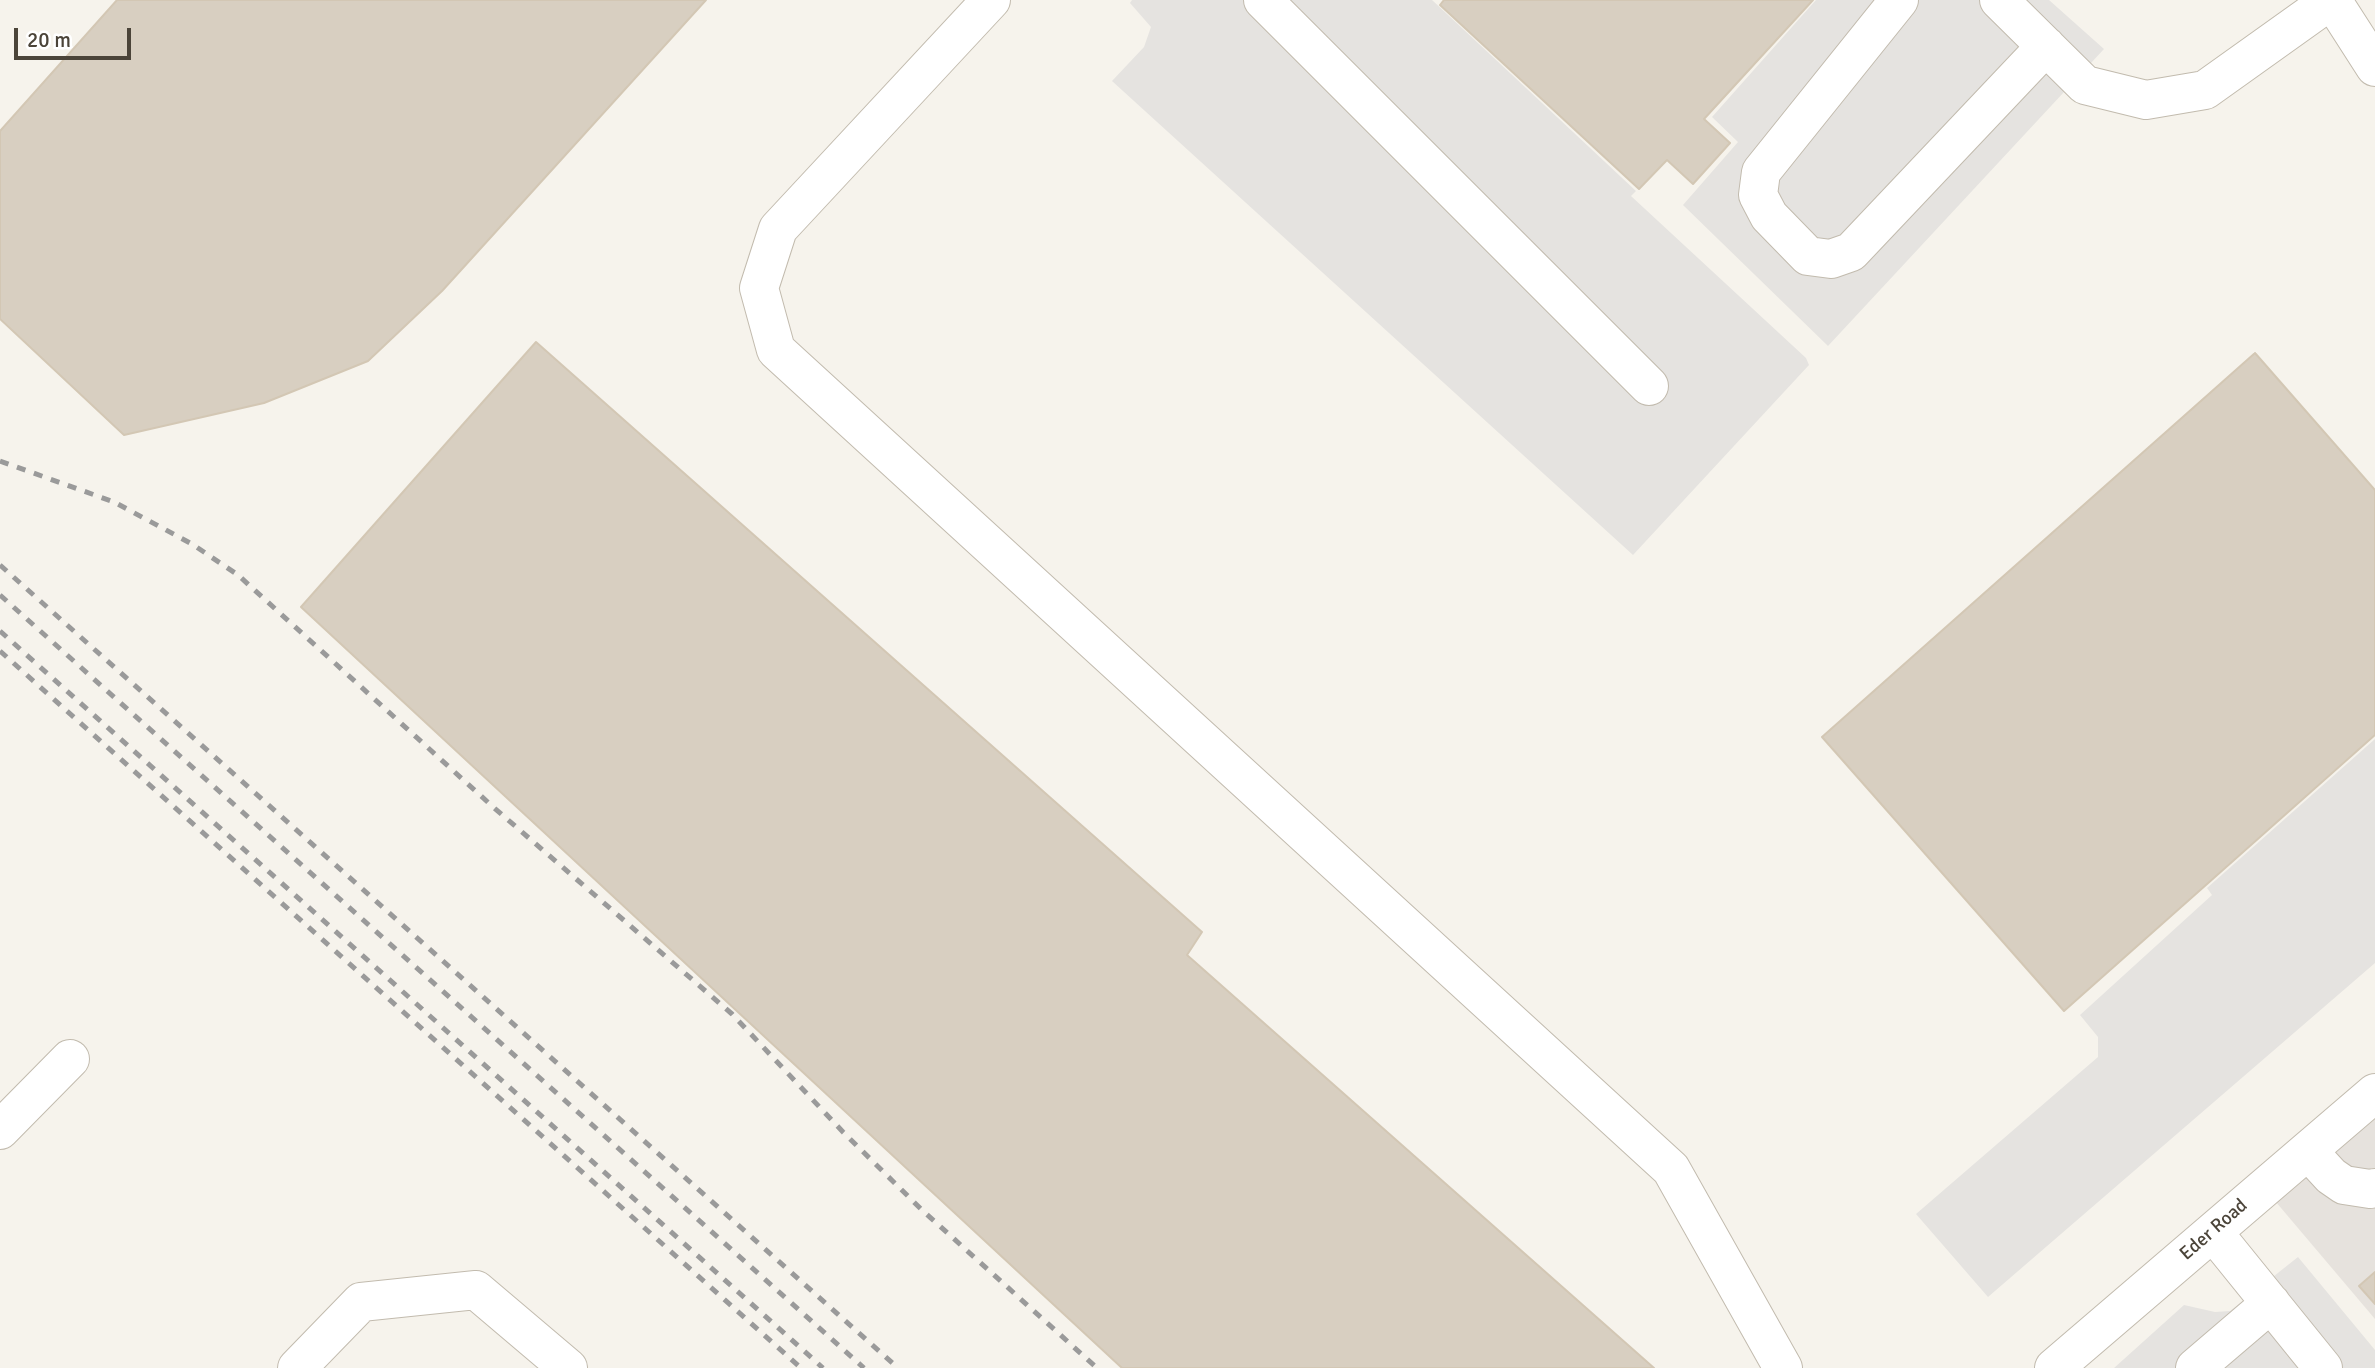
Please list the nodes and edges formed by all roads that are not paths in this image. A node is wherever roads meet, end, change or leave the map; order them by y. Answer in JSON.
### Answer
{"nodes":[{"id":1,"x":991,"y":0,"type":"edge"},
{"id":2,"x":1264,"y":0,"type":"edge"},
{"id":3,"x":1899,"y":0,"type":"edge"},
{"id":4,"x":1999,"y":0,"type":"edge"},
{"id":5,"x":2331,"y":0,"type":"edge"},
{"id":6,"x":2046,"y":46,"type":"junction"},
{"id":7,"x":2375,"y":67,"type":"edge"},
{"id":8,"x":1649,"y":386,"type":"dead end"},
{"id":9,"x":70,"y":1059,"type":"dead end"},
{"id":10,"x":2375,"y":1093,"type":"edge"},
{"id":11,"x":0,"y":1130,"type":"edge"},
{"id":12,"x":2308,"y":1151,"type":"junction"},
{"id":13,"x":2375,"y":1188,"type":"edge"},
{"id":14,"x":2213,"y":1232,"type":"junction"},
{"id":15,"x":2271,"y":1303,"type":"junction"},
{"id":16,"x":298,"y":1368,"type":"edge"},
{"id":17,"x":568,"y":1368,"type":"edge"},
{"id":18,"x":1783,"y":1368,"type":"edge"},
{"id":19,"x":2054,"y":1368,"type":"edge"},
{"id":20,"x":2195,"y":1368,"type":"edge"},
{"id":21,"x":2323,"y":1368,"type":"edge"}],
"edges":[{"from":1,"to":18,"type":"street"},
{"from":2,"to":8,"type":"street"},
{"from":3,"to":6,"type":"street"},
{"from":4,"to":6,"type":"street"},
{"from":5,"to":6,"type":"street"},
{"from":5,"to":7,"type":"street"},
{"from":9,"to":11,"type":"street"},
{"from":10,"to":12,"type":"street","name":"Eder Road"},
{"from":12,"to":13,"type":"street"},
{"from":12,"to":14,"type":"street","name":"Eder Road"},
{"from":14,"to":15,"type":"street"},
{"from":14,"to":19,"type":"street","name":"Eder Road"},
{"from":15,"to":20,"type":"street"},
{"from":15,"to":21,"type":"street"},
{"from":16,"to":17,"type":"street"}]}
